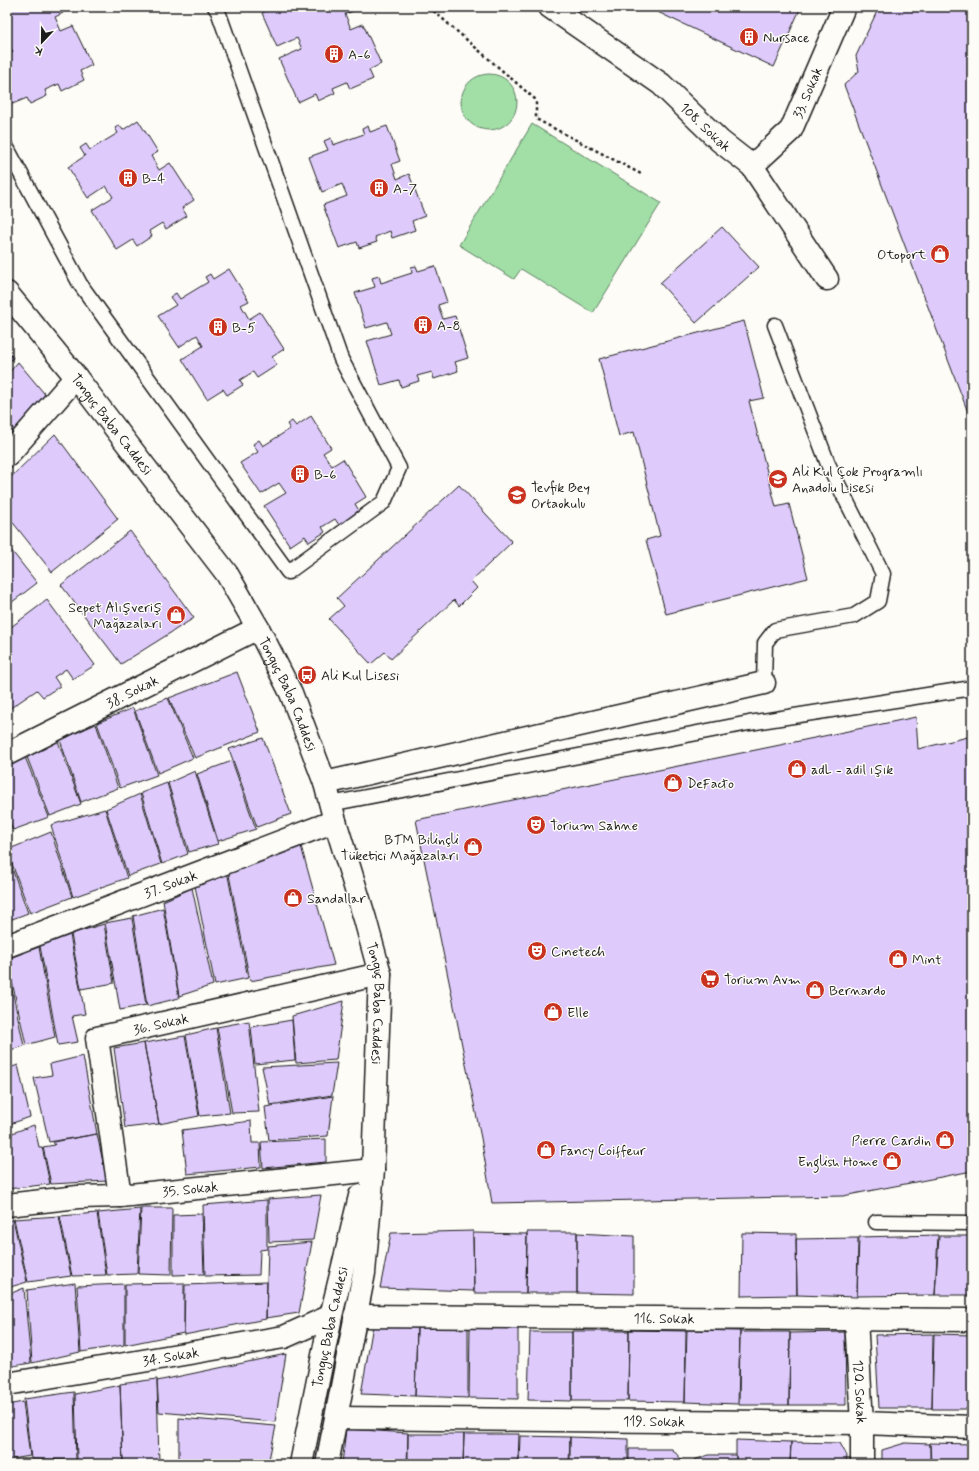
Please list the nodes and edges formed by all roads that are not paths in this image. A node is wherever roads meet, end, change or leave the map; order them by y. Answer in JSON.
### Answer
{"nodes":[{"id":1,"x":215,"y":7,"type":"edge"},
{"id":2,"x":550,"y":7,"type":"edge"},
{"id":3,"x":844,"y":7,"type":"edge"},
{"id":4,"x":7,"y":148,"type":"edge"},
{"id":5,"x":752,"y":166,"type":"junction"},
{"id":6,"x":827,"y":279,"type":"dead end"},
{"id":7,"x":7,"y":294,"type":"edge"},
{"id":8,"x":775,"y":325,"type":"dead end"},
{"id":9,"x":76,"y":376,"type":"junction"},
{"id":10,"x":7,"y":456,"type":"edge"},
{"id":11,"x":258,"y":628,"type":"junction"},
{"id":12,"x":764,"y":683,"type":"joint"},
{"id":13,"x":972,"y":688,"type":"edge"},
{"id":14,"x":7,"y":754,"type":"edge"},
{"id":15,"x":330,"y":803,"type":"junction"},
{"id":16,"x":7,"y":946,"type":"edge"},
{"id":17,"x":380,"y":974,"type":"junction"},
{"id":18,"x":373,"y":1170,"type":"junction"},
{"id":19,"x":120,"y":1196,"type":"junction"},
{"id":20,"x":7,"y":1205,"type":"edge"},
{"id":21,"x":876,"y":1222,"type":"dead end"},
{"id":22,"x":972,"y":1223,"type":"edge"},
{"id":23,"x":331,"y":1316,"type":"junction"},
{"id":24,"x":356,"y":1316,"type":"junction"},
{"id":25,"x":856,"y":1319,"type":"junction"},
{"id":26,"x":972,"y":1320,"type":"edge"},
{"id":27,"x":7,"y":1384,"type":"edge"},
{"id":28,"x":336,"y":1418,"type":"junction"},
{"id":29,"x":862,"y":1423,"type":"junction"},
{"id":30,"x":972,"y":1427,"type":"edge"},
{"id":31,"x":301,"y":1464,"type":"edge"},
{"id":32,"x":327,"y":1464,"type":"edge"},
{"id":33,"x":862,"y":1464,"type":"edge"}],
"edges":[{"from":1,"to":4,"type":"lane"},
{"from":2,"to":5,"type":"street","name":"108. Sokak"},
{"from":3,"to":5,"type":"street","name":"33. Sokak"},
{"from":5,"to":6,"type":"street","name":"108. Sokak"},
{"from":7,"to":9,"type":"street","name":"Tonguç Baba Caddesi"},
{"from":8,"to":12,"type":"lane"},
{"from":9,"to":10,"type":"street"},
{"from":9,"to":11,"type":"street","name":"Tonguç Baba Caddesi"},
{"from":11,"to":14,"type":"street","name":"38. Sokak"},
{"from":11,"to":15,"type":"street","name":"Tonguç Baba Caddesi"},
{"from":12,"to":15,"type":"street","name":"37. Sokak"},
{"from":13,"to":15,"type":"lane"},
{"from":15,"to":16,"type":"street","name":"37. Sokak"},
{"from":15,"to":17,"type":"street","name":"Tonguç Baba Caddesi"},
{"from":17,"to":18,"type":"street","name":"Tonguç Baba Caddesi"},
{"from":17,"to":19,"type":"street","name":"36. Sokak"},
{"from":18,"to":19,"type":"street","name":"35. Sokak"},
{"from":18,"to":23,"type":"street","name":"Tonguç Baba Caddesi"},
{"from":18,"to":24,"type":"street","name":"Tonguç Baba Caddesi"},
{"from":19,"to":20,"type":"street","name":"35. Sokak"},
{"from":21,"to":22,"type":"lane"},
{"from":23,"to":27,"type":"street","name":"34. Sokak"},
{"from":23,"to":31,"type":"street","name":"Tonguç Baba Caddesi"},
{"from":24,"to":25,"type":"street","name":"116. Sokak"},
{"from":24,"to":28,"type":"street","name":"Tonguç Baba Caddesi"},
{"from":25,"to":26,"type":"street","name":"116. Sokak"},
{"from":25,"to":29,"type":"street","name":"120. Sokak"},
{"from":28,"to":29,"type":"street","name":"119. Sokak"},
{"from":28,"to":32,"type":"street","name":"Tonguç Baba Caddesi"},
{"from":29,"to":30,"type":"street","name":"119. Sokak"},
{"from":29,"to":33,"type":"street","name":"120. Sokak"}]}
